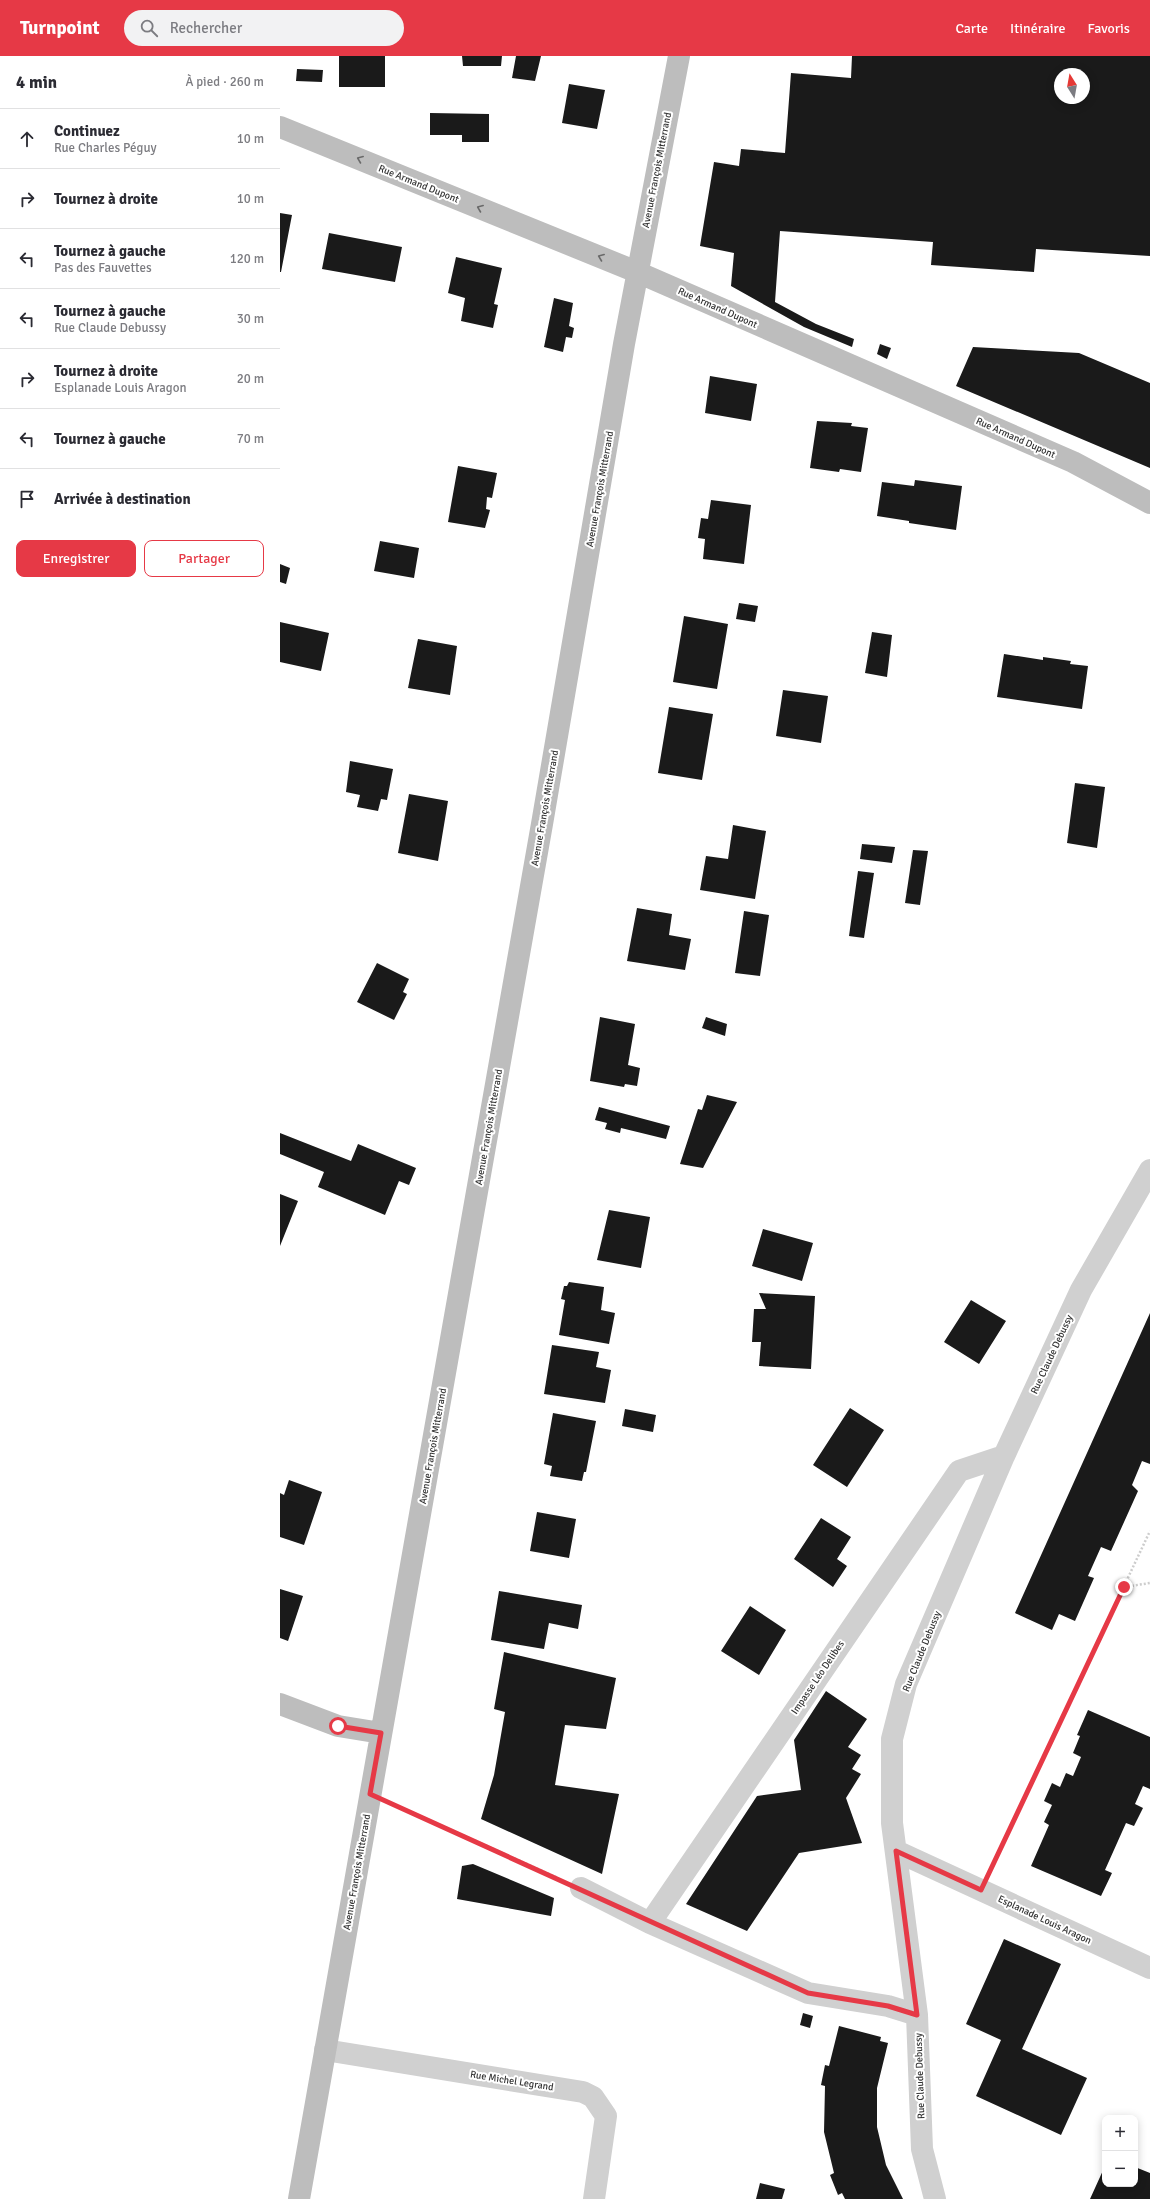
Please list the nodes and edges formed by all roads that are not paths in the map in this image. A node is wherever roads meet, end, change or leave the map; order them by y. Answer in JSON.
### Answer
{"nodes":[{"id":1,"x":678,"y":56,"type":"edge"},
{"id":2,"x":280,"y":127,"type":"edge"},
{"id":3,"x":637,"y":272,"type":"junction"},
{"id":4,"x":1150,"y":503,"type":"edge"},
{"id":5,"x":1150,"y":1170,"type":"edge"},
{"id":6,"x":1004,"y":1456,"type":"junction"},
{"id":7,"x":280,"y":1704,"type":"edge"},
{"id":8,"x":381,"y":1733,"type":"junction"},
{"id":9,"x":896,"y":1851,"type":"junction"},
{"id":10,"x":581,"y":1888,"type":"road end"},
{"id":11,"x":650,"y":1923,"type":"junction"},
{"id":12,"x":1150,"y":1968,"type":"edge"},
{"id":13,"x":917,"y":2015,"type":"junction"},
{"id":14,"x":325,"y":2050,"type":"junction"},
{"id":15,"x":299,"y":2199,"type":"edge"},
{"id":16,"x":594,"y":2199,"type":"edge"},
{"id":17,"x":936,"y":2199,"type":"edge"}],
"edges":[{"from":1,"to":3,"type":"main road","name":"Avenue François Mitterrand"},
{"from":3,"to":2,"type":"main road","name":"Rue Armand Dupont","one_way":true},
{"from":3,"to":4,"type":"main road","name":"Rue Armand Dupont"},
{"from":3,"to":8,"type":"main road","name":"Avenue François Mitterrand"},
{"from":5,"to":6,"type":"street","name":"Rue Claude Debussy"},
{"from":6,"to":9,"type":"street","name":"Rue Claude Debussy"},
{"from":6,"to":11,"type":"street","name":"Impasse Léo Delibes"},
{"from":7,"to":8,"type":"main road"},
{"from":8,"to":14,"type":"main road","name":"Avenue François Mitterrand"},
{"from":9,"to":12,"type":"street","name":"Esplanade Louis Aragon"},
{"from":9,"to":13,"type":"street","name":"Rue Claude Debussy"},
{"from":10,"to":11,"type":"street"},
{"from":11,"to":13,"type":"street"},
{"from":13,"to":17,"type":"street","name":"Rue Claude Debussy"},
{"from":14,"to":15,"type":"main road","name":"Avenue François Mitterrand"},
{"from":14,"to":16,"type":"street","name":"Rue Michel Legrand"}]}
